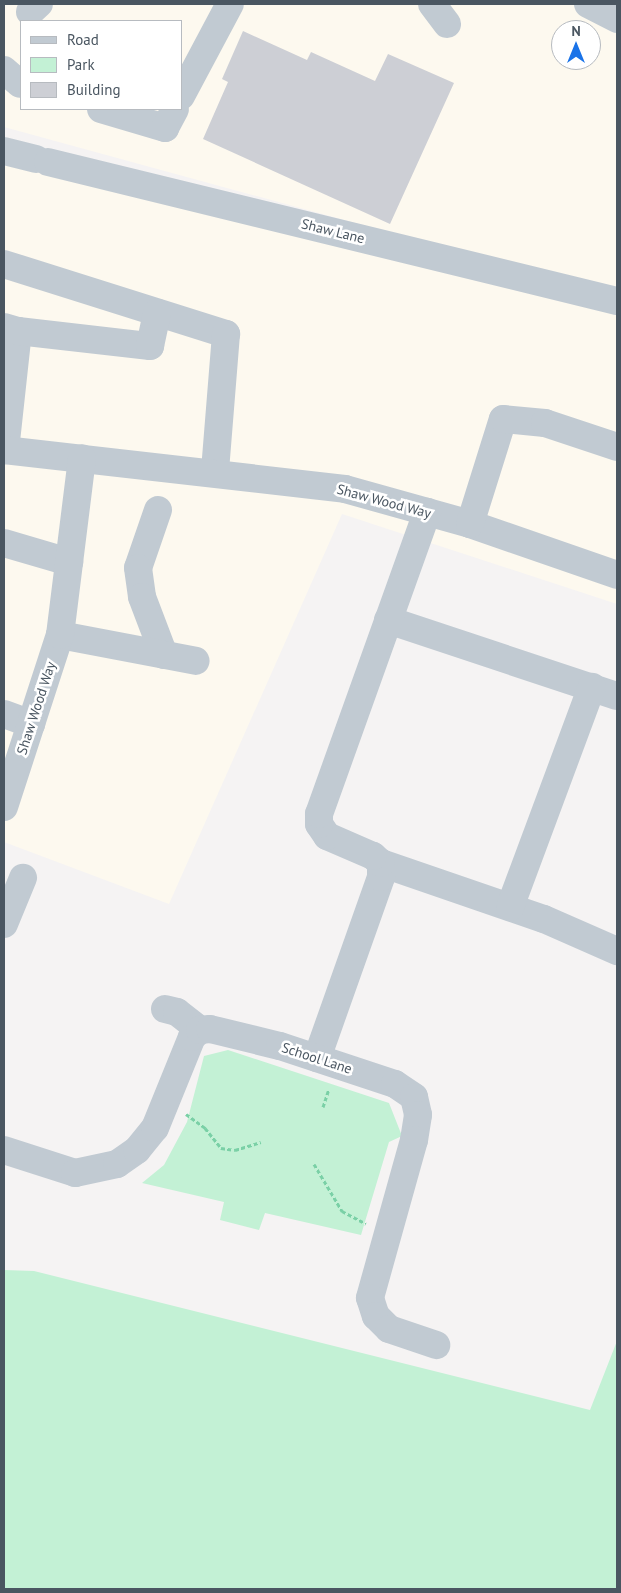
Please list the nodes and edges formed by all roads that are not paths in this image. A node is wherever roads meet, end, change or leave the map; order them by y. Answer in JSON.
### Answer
{"nodes":[{"id":1,"x":230,"y":4,"type":"edge"},
{"id":2,"x":588,"y":4,"type":"edge"},
{"id":3,"x":617,"y":20,"type":"edge"},
{"id":4,"x":182,"y":94,"type":"edge"},
{"id":5,"x":104,"y":110,"type":"edge"},
{"id":6,"x":174,"y":110,"type":"edge"},
{"id":7,"x":4,"y":151,"type":"edge"},
{"id":8,"x":4,"y":264,"type":"edge"},
{"id":9,"x":617,"y":302,"type":"edge"},
{"id":10,"x":157,"y":313,"type":"junction"},
{"id":11,"x":11,"y":329,"type":"edge"},
{"id":12,"x":617,"y":447,"type":"edge"},
{"id":13,"x":4,"y":450,"type":"edge"},
{"id":14,"x":82,"y":458,"type":"junction"},
{"id":15,"x":215,"y":472,"type":"junction"},
{"id":16,"x":158,"y":510,"type":"dead end"},
{"id":17,"x":427,"y":512,"type":"junction"},
{"id":18,"x":470,"y":524,"type":"junction"},
{"id":19,"x":4,"y":543,"type":"edge"},
{"id":20,"x":69,"y":562,"type":"junction"},
{"id":21,"x":617,"y":575,"type":"edge"},
{"id":22,"x":388,"y":620,"type":"junction"},
{"id":23,"x":60,"y":635,"type":"junction"},
{"id":24,"x":164,"y":655,"type":"junction"},
{"id":25,"x":196,"y":661,"type":"dead end"},
{"id":26,"x":605,"y":691,"type":"edge"},
{"id":27,"x":4,"y":714,"type":"edge"},
{"id":28,"x":31,"y":724,"type":"junction"},
{"id":29,"x":4,"y":807,"type":"edge"},
{"id":30,"x":381,"y":862,"type":"junction"},
{"id":31,"x":23,"y":878,"type":"dead end"},
{"id":32,"x":510,"y":907,"type":"junction"},
{"id":33,"x":4,"y":924,"type":"edge"},
{"id":34,"x":617,"y":951,"type":"edge"},
{"id":35,"x":165,"y":1009,"type":"dead end"},
{"id":36,"x":200,"y":1030,"type":"junction"},
{"id":37,"x":317,"y":1058,"type":"junction"},
{"id":38,"x":4,"y":1150,"type":"edge"},
{"id":39,"x":436,"y":1345,"type":"dead end"}],
"edges":[{"from":1,"to":4,"type":"street"},
{"from":2,"to":3,"type":"street"},
{"from":5,"to":6,"type":"street"},
{"from":7,"to":9,"type":"street","name":"Shaw Lane"},
{"from":8,"to":10,"type":"street"},
{"from":10,"to":11,"type":"street"},
{"from":10,"to":15,"type":"street"},
{"from":11,"to":13,"type":"street"},
{"from":12,"to":18,"type":"street"},
{"from":13,"to":14,"type":"street","name":"Shaw Wood Way"},
{"from":14,"to":15,"type":"street","name":"Shaw Wood Way"},
{"from":14,"to":20,"type":"street","name":"Shaw Wood Way"},
{"from":15,"to":17,"type":"street","name":"Shaw Wood Way"},
{"from":16,"to":24,"type":"street"},
{"from":17,"to":18,"type":"street","name":"Shaw Wood Way"},
{"from":17,"to":22,"type":"street"},
{"from":18,"to":21,"type":"street","name":"Shaw Wood Way"},
{"from":19,"to":20,"type":"street"},
{"from":20,"to":23,"type":"street","name":"Shaw Wood Way"},
{"from":22,"to":26,"type":"street"},
{"from":22,"to":30,"type":"street"},
{"from":23,"to":24,"type":"street"},
{"from":23,"to":28,"type":"street","name":"Shaw Wood Way"},
{"from":24,"to":25,"type":"street"},
{"from":26,"to":32,"type":"street"},
{"from":27,"to":28,"type":"street"},
{"from":28,"to":29,"type":"street","name":"Shaw Wood Way"},
{"from":30,"to":32,"type":"street"},
{"from":30,"to":37,"type":"street"},
{"from":31,"to":33,"type":"street"},
{"from":32,"to":34,"type":"street"},
{"from":35,"to":36,"type":"street"},
{"from":36,"to":37,"type":"street","name":"School Lane"},
{"from":36,"to":38,"type":"street"},
{"from":37,"to":39,"type":"street","name":"School Lane"}]}
